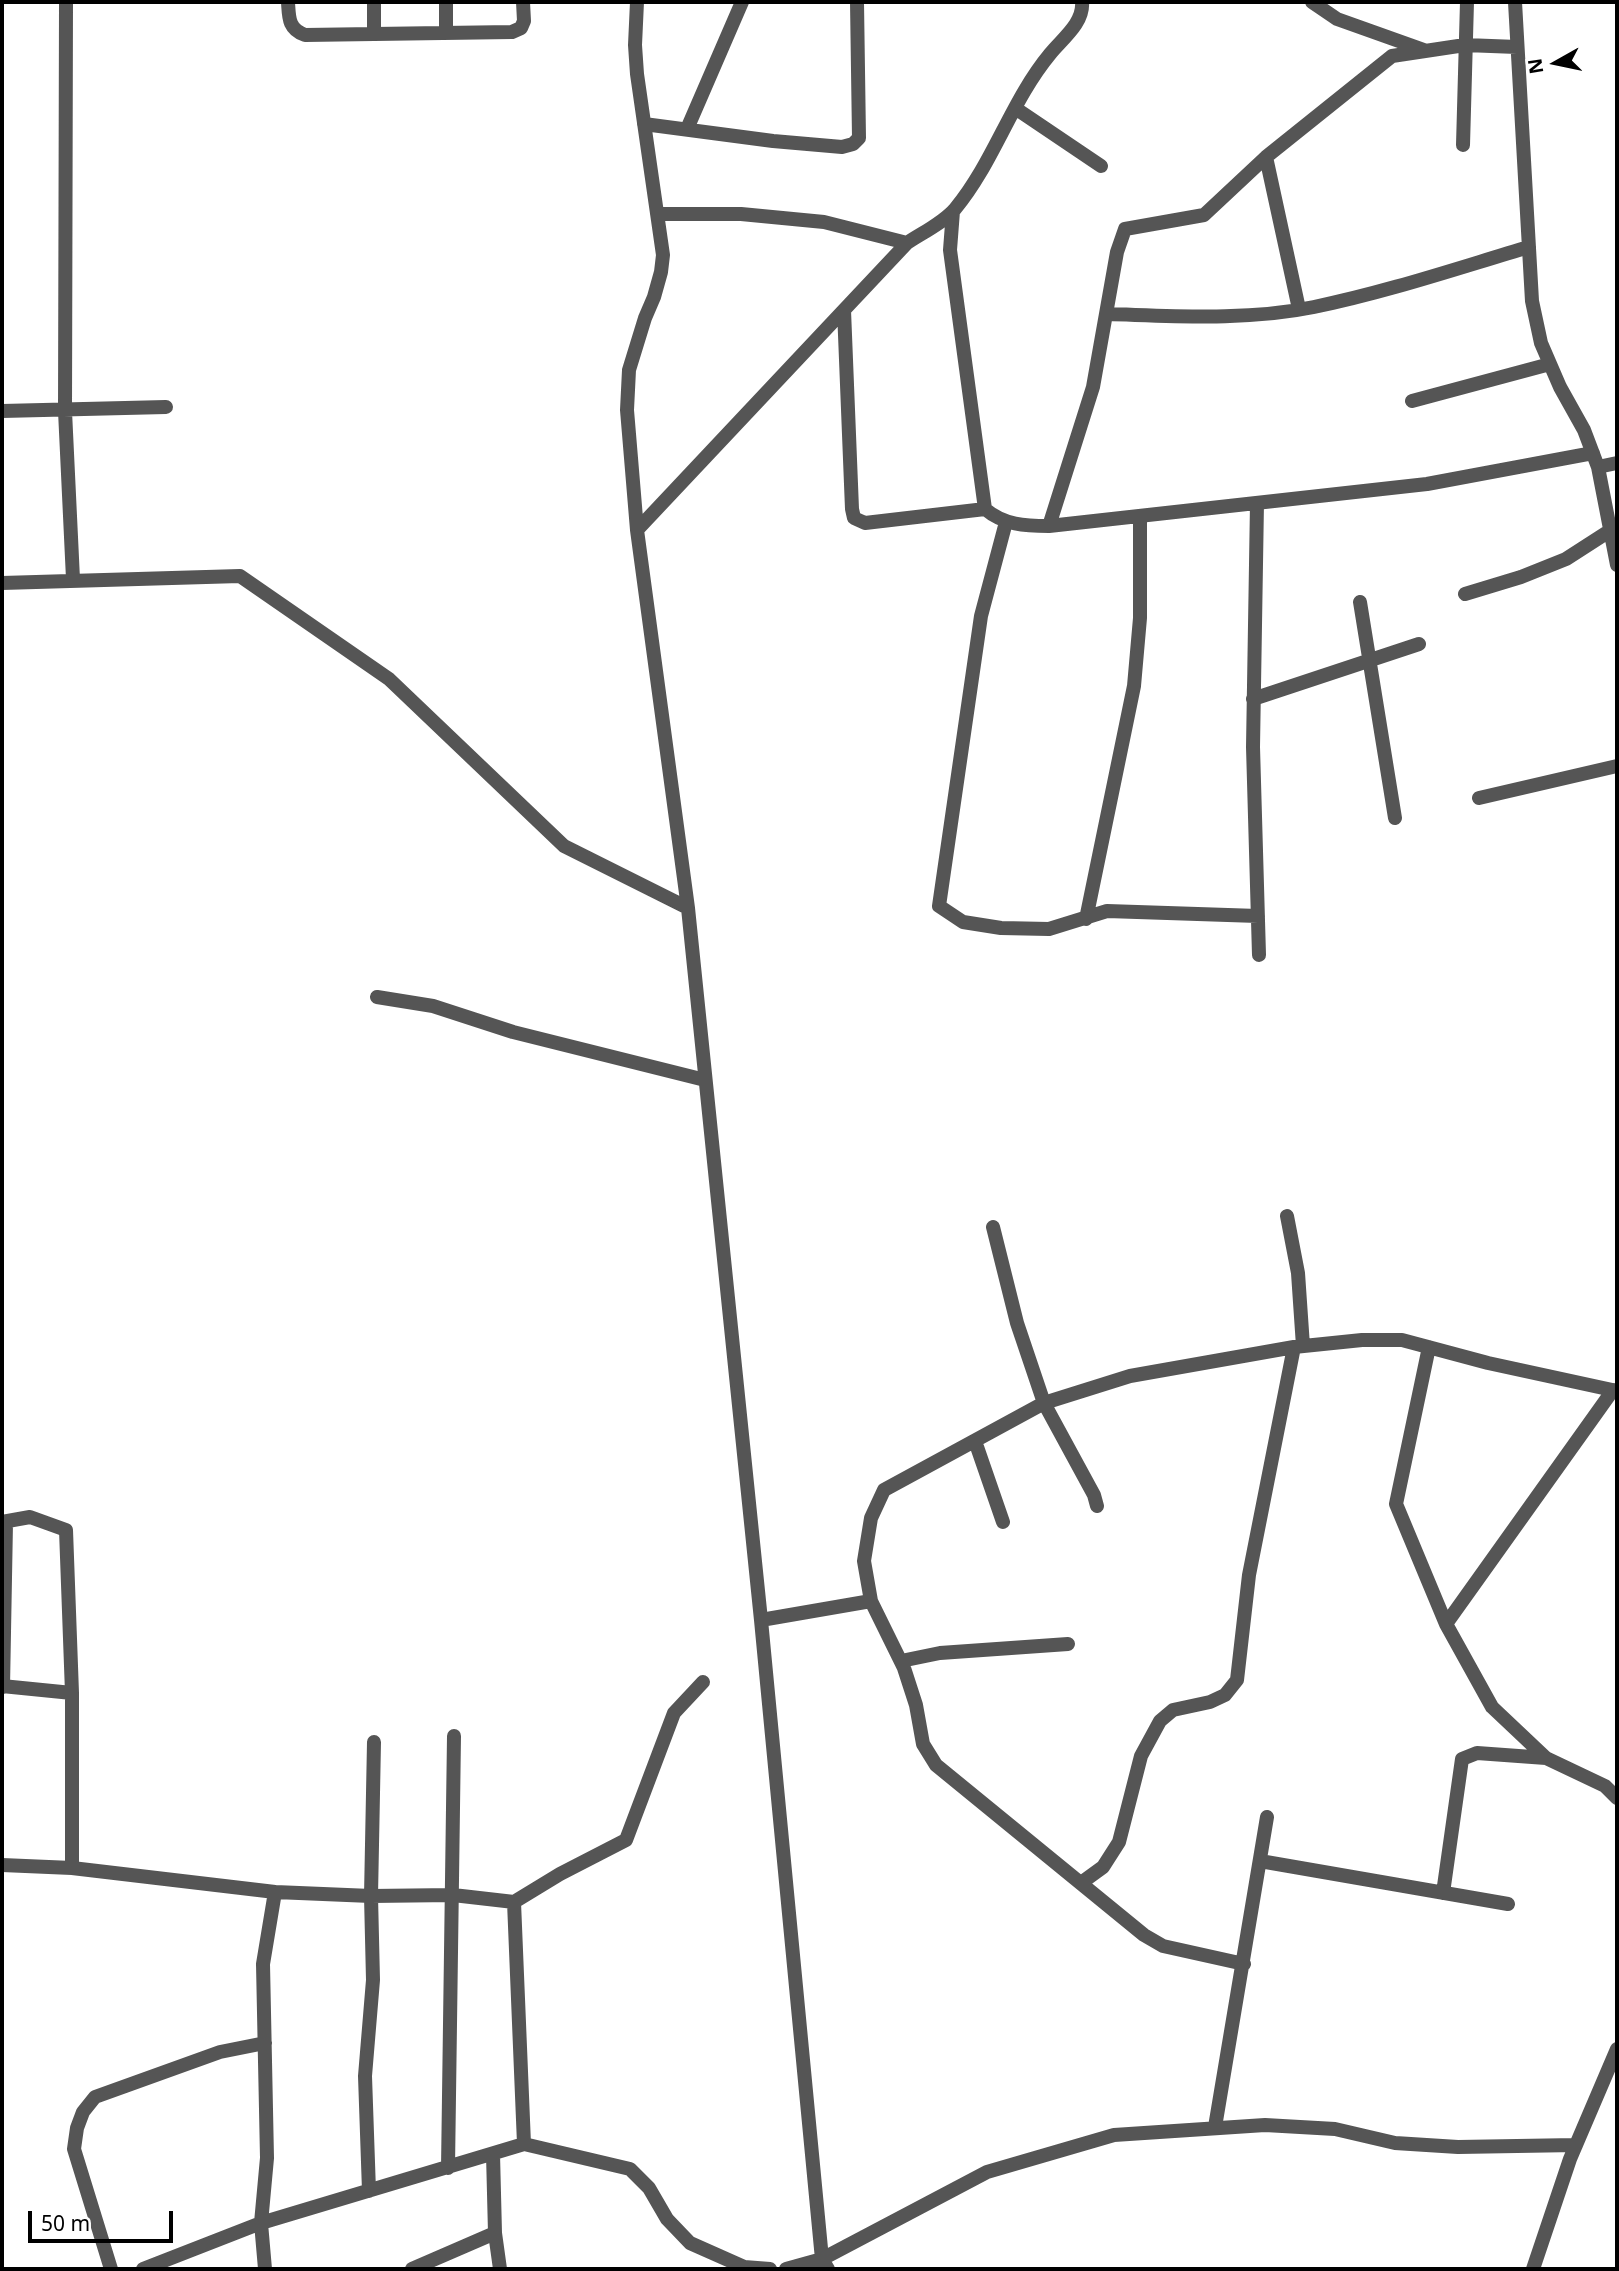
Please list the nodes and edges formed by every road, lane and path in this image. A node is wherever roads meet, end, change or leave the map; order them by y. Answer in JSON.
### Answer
{"nodes":[{"id":1,"x":66,"y":2,"type":"edge"},
{"id":2,"x":288,"y":2,"type":"edge"},
{"id":3,"x":374,"y":2,"type":"edge"},
{"id":4,"x":446,"y":2,"type":"edge"},
{"id":5,"x":523,"y":2,"type":"edge"},
{"id":6,"x":636,"y":2,"type":"edge"},
{"id":7,"x":742,"y":2,"type":"edge"},
{"id":8,"x":857,"y":2,"type":"edge"},
{"id":9,"x":1082,"y":2,"type":"edge"},
{"id":10,"x":1312,"y":2,"type":"edge"},
{"id":11,"x":1467,"y":2,"type":"edge"},
{"id":12,"x":1515,"y":2,"type":"edge"},
{"id":13,"x":446,"y":33,"type":"junction"},
{"id":14,"x":374,"y":34,"type":"junction"},
{"id":15,"x":1465,"y":45,"type":"junction"},
{"id":16,"x":1517,"y":47,"type":"junction"},
{"id":17,"x":1426,"y":50,"type":"junction"},
{"id":18,"x":1015,"y":108,"type":"junction"},
{"id":19,"x":644,"y":124,"type":"junction"},
{"id":20,"x":687,"y":129,"type":"junction"},
{"id":21,"x":1462,"y":145,"type":"dead end"},
{"id":22,"x":1266,"y":157,"type":"junction"},
{"id":23,"x":1101,"y":166,"type":"dead end"},
{"id":24,"x":953,"y":211,"type":"junction"},
{"id":25,"x":657,"y":214,"type":"junction"},
{"id":26,"x":907,"y":243,"type":"junction"},
{"id":27,"x":1529,"y":247,"type":"junction"},
{"id":28,"x":1299,"y":309,"type":"junction"},
{"id":29,"x":844,"y":310,"type":"junction"},
{"id":30,"x":1107,"y":314,"type":"junction"},
{"id":31,"x":1550,"y":364,"type":"junction"},
{"id":32,"x":1412,"y":401,"type":"dead end"},
{"id":33,"x":166,"y":407,"type":"dead end"},
{"id":34,"x":2,"y":411,"type":"edge"},
{"id":35,"x":65,"y":411,"type":"junction"},
{"id":36,"x":1593,"y":453,"type":"junction"},
{"id":37,"x":1617,"y":463,"type":"edge"},
{"id":38,"x":1598,"y":467,"type":"junction"},
{"id":39,"x":1257,"y":503,"type":"junction"},
{"id":40,"x":985,"y":509,"type":"junction"},
{"id":41,"x":1140,"y":516,"type":"junction"},
{"id":42,"x":1006,"y":522,"type":"junction"},
{"id":43,"x":1049,"y":526,"type":"junction"},
{"id":44,"x":637,"y":530,"type":"junction"},
{"id":45,"x":1611,"y":530,"type":"junction"},
{"id":46,"x":1617,"y":565,"type":"edge"},
{"id":47,"x":73,"y":579,"type":"junction"},
{"id":48,"x":2,"y":583,"type":"edge"},
{"id":49,"x":1465,"y":594,"type":"dead end"},
{"id":50,"x":1360,"y":602,"type":"dead end"},
{"id":51,"x":1419,"y":644,"type":"dead end"},
{"id":52,"x":1368,"y":661,"type":"junction"},
{"id":53,"x":1253,"y":699,"type":"junction"},
{"id":54,"x":1617,"y":765,"type":"edge"},
{"id":55,"x":1479,"y":797,"type":"dead end"},
{"id":56,"x":1395,"y":818,"type":"dead end"},
{"id":57,"x":688,"y":908,"type":"junction"},
{"id":58,"x":1258,"y":916,"type":"junction"},
{"id":59,"x":1086,"y":919,"type":"junction"},
{"id":60,"x":1259,"y":955,"type":"dead end"},
{"id":61,"x":377,"y":996,"type":"dead end"},
{"id":62,"x":705,"y":1080,"type":"junction"},
{"id":63,"x":1287,"y":1216,"type":"dead end"},
{"id":64,"x":993,"y":1227,"type":"dead end"},
{"id":65,"x":1298,"y":1346,"type":"junction"},
{"id":66,"x":1429,"y":1348,"type":"junction"},
{"id":67,"x":1615,"y":1391,"type":"edge"},
{"id":68,"x":1044,"y":1403,"type":"junction"},
{"id":69,"x":975,"y":1441,"type":"junction"},
{"id":70,"x":1097,"y":1506,"type":"dead end"},
{"id":71,"x":4,"y":1522,"type":"edge"},
{"id":72,"x":1003,"y":1522,"type":"dead end"},
{"id":73,"x":872,"y":1601,"type":"junction"},
{"id":74,"x":761,"y":1620,"type":"junction"},
{"id":75,"x":1446,"y":1624,"type":"junction"},
{"id":76,"x":1068,"y":1644,"type":"dead end"},
{"id":77,"x":901,"y":1661,"type":"junction"},
{"id":78,"x":703,"y":1682,"type":"dead end"},
{"id":79,"x":2,"y":1686,"type":"edge"},
{"id":80,"x":72,"y":1693,"type":"junction"},
{"id":81,"x":454,"y":1736,"type":"dead end"},
{"id":82,"x":374,"y":1742,"type":"dead end"},
{"id":83,"x":1546,"y":1758,"type":"junction"},
{"id":84,"x":1617,"y":1798,"type":"edge"},
{"id":85,"x":1267,"y":1817,"type":"dead end"},
{"id":86,"x":1260,"y":1861,"type":"junction"},
{"id":87,"x":2,"y":1865,"type":"edge"},
{"id":88,"x":72,"y":1868,"type":"junction"},
{"id":89,"x":1081,"y":1883,"type":"junction"},
{"id":90,"x":275,"y":1892,"type":"junction"},
{"id":91,"x":1443,"y":1893,"type":"junction"},
{"id":92,"x":453,"y":1895,"type":"junction"},
{"id":93,"x":371,"y":1896,"type":"junction"},
{"id":94,"x":514,"y":1902,"type":"junction"},
{"id":95,"x":1508,"y":1904,"type":"dead end"},
{"id":96,"x":1244,"y":1964,"type":"junction"},
{"id":97,"x":265,"y":2043,"type":"junction"},
{"id":98,"x":1617,"y":2049,"type":"edge"},
{"id":99,"x":1215,"y":2127,"type":"junction"},
{"id":100,"x":524,"y":2144,"type":"junction"},
{"id":101,"x":1576,"y":2145,"type":"junction"},
{"id":102,"x":493,"y":2154,"type":"junction"},
{"id":103,"x":448,"y":2168,"type":"junction"},
{"id":104,"x":369,"y":2191,"type":"junction"},
{"id":105,"x":261,"y":2223,"type":"junction"},
{"id":106,"x":495,"y":2233,"type":"junction"},
{"id":107,"x":825,"y":2264,"type":"edge"},
{"id":108,"x":111,"y":2269,"type":"edge"},
{"id":109,"x":143,"y":2269,"type":"edge"},
{"id":110,"x":265,"y":2269,"type":"edge"},
{"id":111,"x":412,"y":2269,"type":"edge"},
{"id":112,"x":500,"y":2269,"type":"edge"},
{"id":113,"x":770,"y":2269,"type":"edge"},
{"id":114,"x":786,"y":2269,"type":"edge"},
{"id":115,"x":1533,"y":2269,"type":"edge"}],
"edges":[{"from":1,"to":35,"type":"street"},
{"from":2,"to":14,"type":"street"},
{"from":3,"to":14,"type":"street"},
{"from":4,"to":13,"type":"street"},
{"from":5,"to":13,"type":"street"},
{"from":6,"to":19,"type":"street"},
{"from":7,"to":20,"type":"street"},
{"from":8,"to":20,"type":"street"},
{"from":9,"to":18,"type":"street"},
{"from":10,"to":17,"type":"street"},
{"from":11,"to":15,"type":"street"},
{"from":12,"to":16,"type":"street"},
{"from":13,"to":14,"type":"street"},
{"from":15,"to":16,"type":"street"},
{"from":15,"to":17,"type":"street"},
{"from":15,"to":21,"type":"street"},
{"from":16,"to":27,"type":"street"},
{"from":17,"to":22,"type":"street"},
{"from":18,"to":23,"type":"street"},
{"from":18,"to":24,"type":"street"},
{"from":19,"to":20,"type":"street"},
{"from":19,"to":25,"type":"street"},
{"from":22,"to":28,"type":"street"},
{"from":22,"to":30,"type":"street"},
{"from":24,"to":26,"type":"street"},
{"from":24,"to":40,"type":"street"},
{"from":25,"to":26,"type":"street"},
{"from":25,"to":44,"type":"street"},
{"from":26,"to":29,"type":"street"},
{"from":27,"to":28,"type":"street"},
{"from":27,"to":31,"type":"street"},
{"from":28,"to":30,"type":"street"},
{"from":29,"to":40,"type":"street"},
{"from":29,"to":44,"type":"street"},
{"from":30,"to":43,"type":"street"},
{"from":31,"to":32,"type":"street"},
{"from":31,"to":36,"type":"street"},
{"from":33,"to":35,"type":"street"},
{"from":34,"to":35,"type":"street"},
{"from":35,"to":47,"type":"street"},
{"from":36,"to":38,"type":"street"},
{"from":36,"to":39,"type":"street"},
{"from":37,"to":38,"type":"street"},
{"from":38,"to":45,"type":"street"},
{"from":39,"to":41,"type":"street"},
{"from":39,"to":53,"type":"street"},
{"from":40,"to":42,"type":"street"},
{"from":41,"to":43,"type":"street"},
{"from":41,"to":59,"type":"street"},
{"from":42,"to":43,"type":"street"},
{"from":42,"to":59,"type":"street"},
{"from":44,"to":57,"type":"street"},
{"from":45,"to":46,"type":"street"},
{"from":45,"to":49,"type":"street"},
{"from":47,"to":48,"type":"street"},
{"from":47,"to":57,"type":"street"},
{"from":50,"to":52,"type":"street"},
{"from":51,"to":52,"type":"street"},
{"from":52,"to":53,"type":"street"},
{"from":52,"to":56,"type":"street"},
{"from":53,"to":58,"type":"street"},
{"from":54,"to":55,"type":"street"},
{"from":57,"to":62,"type":"street"},
{"from":58,"to":59,"type":"street"},
{"from":58,"to":60,"type":"street"},
{"from":61,"to":62,"type":"street"},
{"from":62,"to":74,"type":"street"},
{"from":63,"to":65,"type":"street"},
{"from":64,"to":68,"type":"street"},
{"from":65,"to":66,"type":"street"},
{"from":65,"to":68,"type":"street"},
{"from":65,"to":89,"type":"street"},
{"from":66,"to":67,"type":"street"},
{"from":66,"to":75,"type":"street"},
{"from":67,"to":75,"type":"street"},
{"from":68,"to":69,"type":"street"},
{"from":68,"to":70,"type":"street"},
{"from":69,"to":72,"type":"street"},
{"from":69,"to":73,"type":"street"},
{"from":71,"to":79,"type":"street"},
{"from":71,"to":80,"type":"street"},
{"from":73,"to":74,"type":"street"},
{"from":73,"to":77,"type":"street"},
{"from":74,"to":107,"type":"street"},
{"from":75,"to":83,"type":"street"},
{"from":76,"to":77,"type":"street"},
{"from":77,"to":89,"type":"street"},
{"from":78,"to":94,"type":"street"},
{"from":79,"to":80,"type":"street"},
{"from":80,"to":88,"type":"street"},
{"from":81,"to":92,"type":"street"},
{"from":82,"to":93,"type":"street"},
{"from":83,"to":84,"type":"street"},
{"from":83,"to":91,"type":"street"},
{"from":85,"to":86,"type":"street"},
{"from":86,"to":91,"type":"street"},
{"from":86,"to":96,"type":"street"},
{"from":87,"to":88,"type":"street"},
{"from":88,"to":90,"type":"street"},
{"from":89,"to":96,"type":"street"},
{"from":90,"to":93,"type":"street"},
{"from":90,"to":97,"type":"street"},
{"from":91,"to":95,"type":"street"},
{"from":92,"to":93,"type":"street"},
{"from":92,"to":94,"type":"street"},
{"from":92,"to":103,"type":"street"},
{"from":93,"to":104,"type":"street"},
{"from":94,"to":100,"type":"street"},
{"from":96,"to":99,"type":"street"},
{"from":97,"to":105,"type":"street"},
{"from":97,"to":108,"type":"street"},
{"from":98,"to":101,"type":"street"},
{"from":99,"to":101,"type":"street"},
{"from":99,"to":107,"type":"street"},
{"from":100,"to":102,"type":"street"},
{"from":100,"to":113,"type":"street"},
{"from":101,"to":115,"type":"street"},
{"from":102,"to":103,"type":"street"},
{"from":102,"to":106,"type":"street"},
{"from":103,"to":104,"type":"street"},
{"from":104,"to":105,"type":"street"},
{"from":105,"to":109,"type":"street"},
{"from":105,"to":110,"type":"street"},
{"from":106,"to":111,"type":"street"},
{"from":106,"to":112,"type":"street"},
{"from":107,"to":114,"type":"street"}]}
